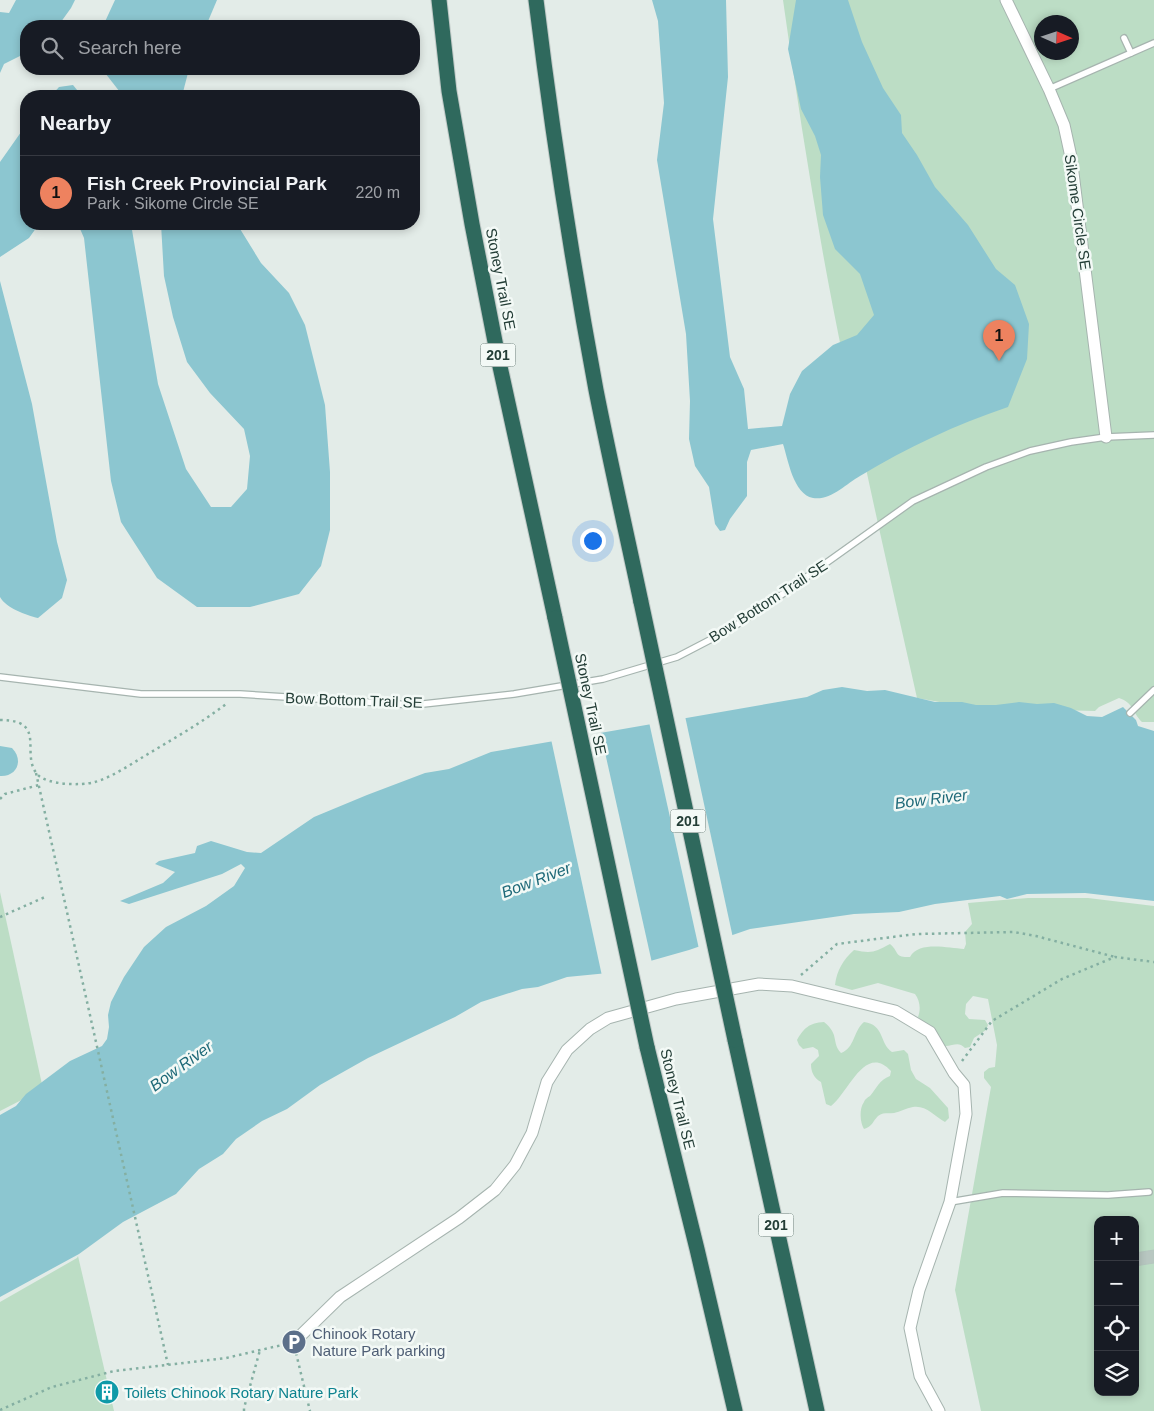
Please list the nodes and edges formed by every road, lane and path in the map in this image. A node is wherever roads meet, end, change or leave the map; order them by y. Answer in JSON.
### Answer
{"nodes":[{"id":1,"x":432,"y":0,"type":"edge"},
{"id":2,"x":439,"y":0,"type":"edge"},
{"id":3,"x":536,"y":0,"type":"edge"},
{"id":4,"x":541,"y":0,"type":"edge"},
{"id":5,"x":1006,"y":0,"type":"edge"},
{"id":6,"x":1124,"y":38,"type":"dead end"},
{"id":7,"x":1154,"y":43,"type":"edge"},
{"id":8,"x":1130,"y":53,"type":"junction"},
{"id":9,"x":544,"y":72,"type":"junction"},
{"id":10,"x":1049,"y":89,"type":"junction"},
{"id":11,"x":448,"y":91,"type":"junction"},
{"id":12,"x":1154,"y":435,"type":"edge"},
{"id":13,"x":1106,"y":436,"type":"junction"},
{"id":14,"x":0,"y":677,"type":"edge"},
{"id":15,"x":1154,"y":690,"type":"edge"},
{"id":16,"x":240,"y":694,"type":"junction"},
{"id":17,"x":1130,"y":713,"type":"dead end"},
{"id":18,"x":0,"y":720,"type":"edge"},
{"id":19,"x":36,"y":773,"type":"junction"},
{"id":20,"x":39,"y":785,"type":"junction"},
{"id":21,"x":0,"y":799,"type":"edge"},
{"id":22,"x":46,"y":897,"type":"dead end"},
{"id":23,"x":0,"y":917,"type":"edge"},
{"id":24,"x":1115,"y":957,"type":"junction"},
{"id":25,"x":1154,"y":962,"type":"edge"},
{"id":26,"x":792,"y":986,"type":"junction"},
{"id":27,"x":954,"y":1073,"type":"junction"},
{"id":28,"x":1149,"y":1192,"type":"dead end"},
{"id":29,"x":950,"y":1202,"type":"junction"},
{"id":30,"x":294,"y":1342,"type":"junction"},
{"id":31,"x":260,"y":1350,"type":"junction"},
{"id":32,"x":168,"y":1365,"type":"junction"},
{"id":33,"x":0,"y":1410,"type":"edge"},
{"id":34,"x":244,"y":1411,"type":"edge"},
{"id":35,"x":310,"y":1411,"type":"edge"},
{"id":36,"x":735,"y":1411,"type":"edge"},
{"id":37,"x":817,"y":1411,"type":"edge"},
{"id":38,"x":939,"y":1411,"type":"edge"}],
"edges":[{"from":1,"to":11,"type":"highway"},
{"from":2,"to":11,"type":"highway","name":"Stoney Trail SE","number":"201"},
{"from":3,"to":9,"type":"highway","number":"201"},
{"from":4,"to":9,"type":"highway"},
{"from":5,"to":10,"type":"street","name":"Sikome Circle SE"},
{"from":6,"to":8,"type":"lane"},
{"from":7,"to":8,"type":"lane"},
{"from":8,"to":10,"type":"lane"},
{"from":9,"to":37,"type":"highway","number":"201","bridge":true},
{"from":10,"to":13,"type":"street","name":"Sikome Circle SE"},
{"from":11,"to":36,"type":"highway","name":"Stoney Trail SE","number":"201","bridge":true},
{"from":12,"to":13,"type":"lane","name":"Bow Bottom Trail SE"},
{"from":13,"to":16,"type":"lane","name":"Bow Bottom Trail SE"},
{"from":14,"to":16,"type":"lane","name":"Bow Bottom Trail SE"},
{"from":15,"to":17,"type":"lane"},
{"from":16,"to":19,"type":"path"},
{"from":18,"to":19,"type":"path"},
{"from":19,"to":20,"type":"path"},
{"from":20,"to":21,"type":"path"},
{"from":20,"to":32,"type":"path"},
{"from":22,"to":23,"type":"path"},
{"from":24,"to":25,"type":"path"},
{"from":24,"to":26,"type":"path"},
{"from":24,"to":27,"type":"path"},
{"from":26,"to":27,"type":"street"},
{"from":26,"to":30,"type":"street"},
{"from":27,"to":29,"type":"street"},
{"from":28,"to":29,"type":"lane"},
{"from":29,"to":38,"type":"street"},
{"from":30,"to":31,"type":"path"},
{"from":30,"to":35,"type":"path"},
{"from":31,"to":32,"type":"path"},
{"from":31,"to":34,"type":"path"},
{"from":32,"to":33,"type":"path"}]}
